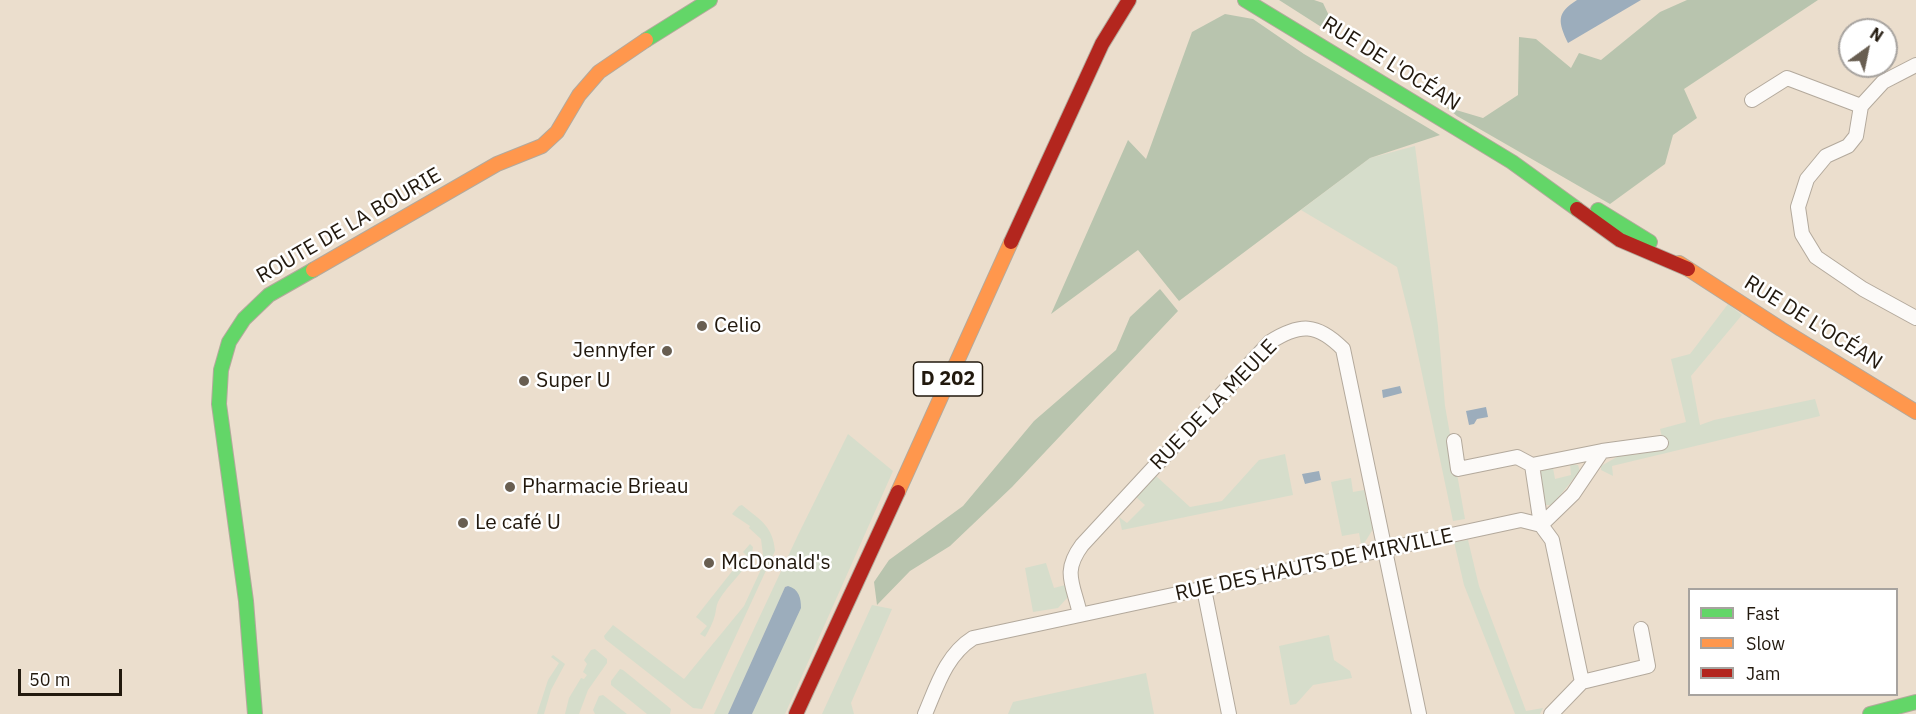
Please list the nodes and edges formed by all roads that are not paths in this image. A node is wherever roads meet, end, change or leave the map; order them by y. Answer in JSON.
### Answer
{"nodes":[{"id":1,"x":710,"y":0,"type":"edge"},
{"id":2,"x":1114,"y":0,"type":"edge"},
{"id":3,"x":1129,"y":0,"type":"edge"},
{"id":4,"x":1246,"y":0,"type":"edge"},
{"id":5,"x":1102,"y":44,"type":"junction"},
{"id":6,"x":1916,"y":65,"type":"edge"},
{"id":7,"x":1752,"y":100,"type":"dead end"},
{"id":8,"x":1861,"y":106,"type":"junction"},
{"id":9,"x":1916,"y":318,"type":"edge"},
{"id":10,"x":1916,"y":412,"type":"edge"},
{"id":11,"x":1454,"y":441,"type":"dead end"},
{"id":12,"x":1661,"y":443,"type":"dead end"},
{"id":13,"x":1602,"y":452,"type":"junction"},
{"id":14,"x":1532,"y":465,"type":"junction"},
{"id":15,"x":1541,"y":525,"type":"junction"},
{"id":16,"x":1384,"y":550,"type":"junction"},
{"id":17,"x":1204,"y":588,"type":"junction"},
{"id":18,"x":1080,"y":614,"type":"junction"},
{"id":19,"x":1641,"y":629,"type":"dead end"},
{"id":20,"x":1582,"y":682,"type":"junction"},
{"id":21,"x":1916,"y":702,"type":"edge"},
{"id":22,"x":255,"y":714,"type":"edge"},
{"id":23,"x":796,"y":714,"type":"edge"},
{"id":24,"x":925,"y":714,"type":"edge"},
{"id":25,"x":1229,"y":714,"type":"edge"},
{"id":26,"x":1419,"y":714,"type":"edge"},
{"id":27,"x":1551,"y":714,"type":"edge"},
{"id":28,"x":1870,"y":714,"type":"edge"}],
"edges":[{"from":1,"to":22,"type":"main road","name":"ROUTE DE LA BOURIE"},
{"from":2,"to":5,"type":"main road","number":"D 202"},
{"from":3,"to":5,"type":"main road","number":"D 202"},
{"from":4,"to":10,"type":"main road","name":"RUE DE L'OCÉAN"},
{"from":5,"to":23,"type":"main road","number":"D 202"},
{"from":6,"to":8,"type":"street"},
{"from":7,"to":8,"type":"street"},
{"from":8,"to":9,"type":"street"},
{"from":11,"to":14,"type":"street"},
{"from":12,"to":13,"type":"street"},
{"from":13,"to":14,"type":"street"},
{"from":13,"to":15,"type":"street"},
{"from":14,"to":15,"type":"street"},
{"from":15,"to":16,"type":"street","name":"RUE DES HAUTS DE MIRVILLE"},
{"from":15,"to":20,"type":"street"},
{"from":16,"to":17,"type":"street","name":"RUE DES HAUTS DE MIRVILLE"},
{"from":16,"to":18,"type":"street","name":"RUE DE LA MEULE"},
{"from":16,"to":26,"type":"street","name":"RUE DE LA MEULE"},
{"from":17,"to":18,"type":"street","name":"RUE DES HAUTS DE MIRVILLE"},
{"from":17,"to":25,"type":"street"},
{"from":18,"to":24,"type":"street","name":"RUE DES HAUTS DE MIRVILLE"},
{"from":19,"to":20,"type":"street"},
{"from":20,"to":27,"type":"street"},
{"from":21,"to":28,"type":"main road"}]}
